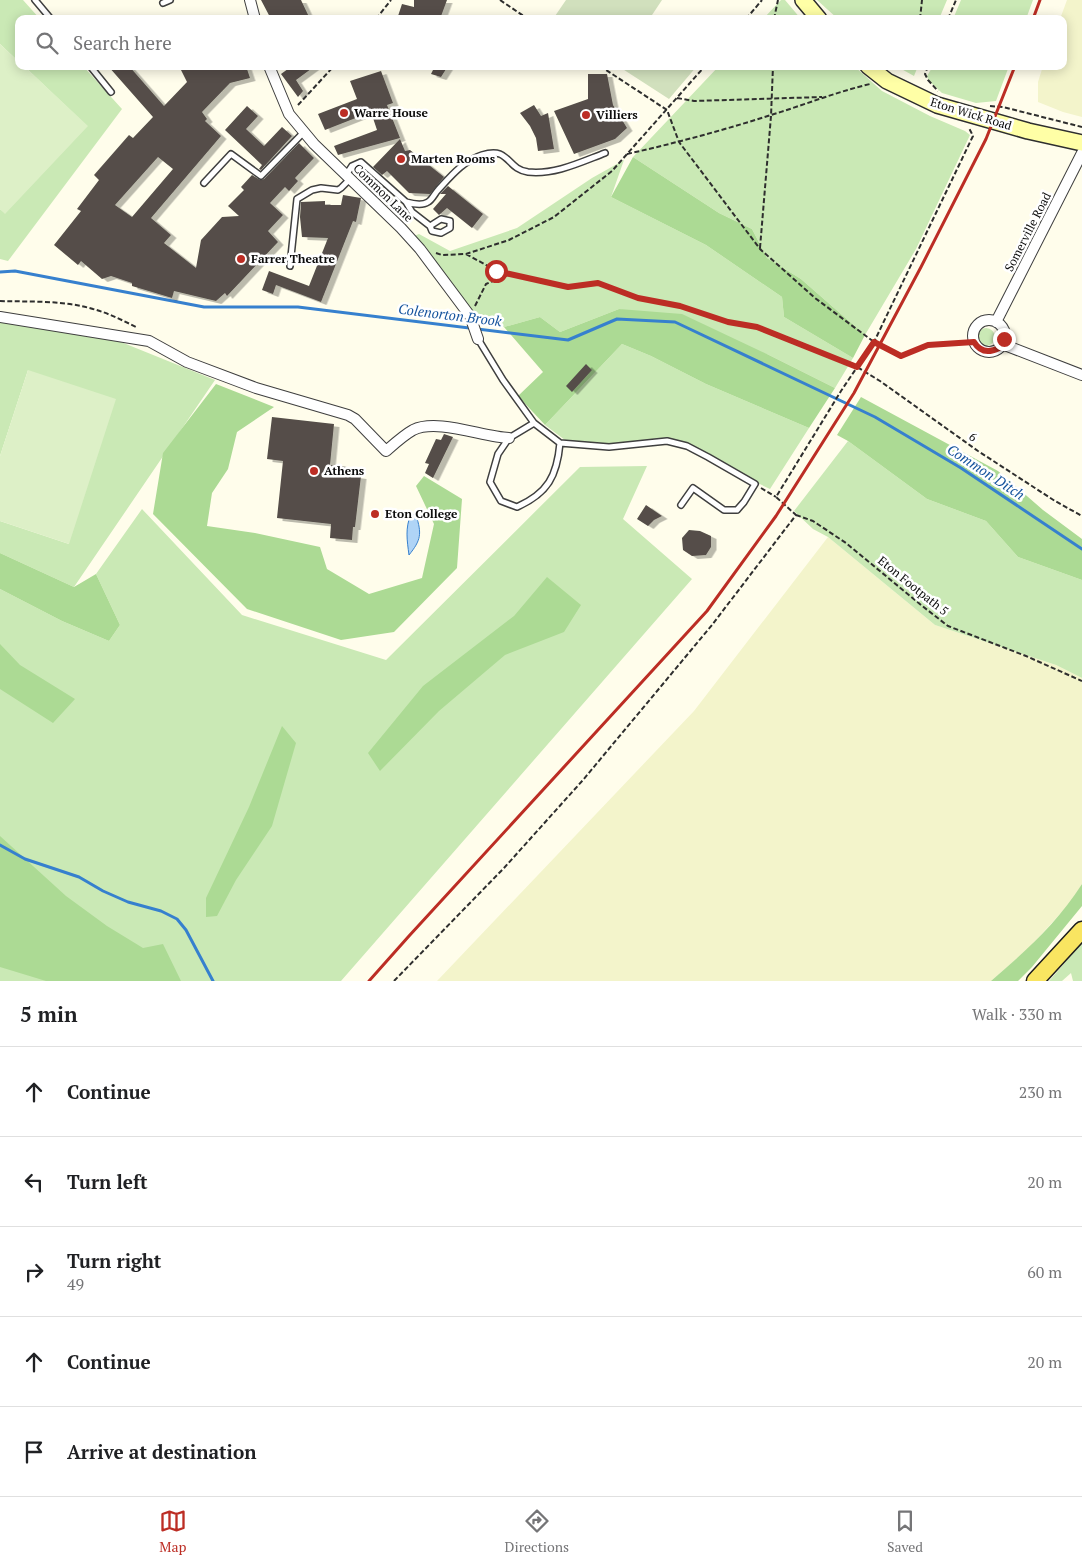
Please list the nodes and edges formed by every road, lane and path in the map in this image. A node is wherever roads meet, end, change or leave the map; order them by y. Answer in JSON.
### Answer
{"nodes":[{"id":1,"x":36,"y":0,"type":"edge"},
{"id":2,"x":170,"y":0,"type":"edge"},
{"id":3,"x":250,"y":0,"type":"edge"},
{"id":4,"x":392,"y":0,"type":"edge"},
{"id":5,"x":500,"y":0,"type":"edge"},
{"id":6,"x":762,"y":0,"type":"edge"},
{"id":7,"x":778,"y":0,"type":"edge"},
{"id":8,"x":803,"y":0,"type":"edge"},
{"id":9,"x":922,"y":0,"type":"edge"},
{"id":10,"x":956,"y":0,"type":"edge"},
{"id":11,"x":163,"y":4,"type":"dead end"},
{"id":12,"x":48,"y":15,"type":"edge"},
{"id":13,"x":254,"y":15,"type":"edge"},
{"id":14,"x":379,"y":15,"type":"edge"},
{"id":15,"x":522,"y":15,"type":"edge"},
{"id":16,"x":749,"y":15,"type":"edge"},
{"id":17,"x":775,"y":15,"type":"edge"},
{"id":18,"x":816,"y":15,"type":"edge"},
{"id":19,"x":920,"y":15,"type":"edge"},
{"id":20,"x":950,"y":15,"type":"edge"},
{"id":21,"x":93,"y":70,"type":"edge"},
{"id":22,"x":271,"y":70,"type":"edge"},
{"id":23,"x":330,"y":70,"type":"edge"},
{"id":24,"x":606,"y":70,"type":"edge"},
{"id":25,"x":702,"y":70,"type":"edge"},
{"id":26,"x":773,"y":70,"type":"edge"},
{"id":27,"x":873,"y":70,"type":"edge"},
{"id":28,"x":926,"y":70,"type":"edge"},
{"id":29,"x":877,"y":82,"type":"dead end"},
{"id":30,"x":111,"y":92,"type":"dead end"},
{"id":31,"x":677,"y":98,"type":"junction"},
{"id":32,"x":771,"y":98,"type":"junction"},
{"id":33,"x":824,"y":98,"type":"junction"},
{"id":34,"x":937,"y":105,"type":"junction"},
{"id":35,"x":984,"y":106,"type":"dead end"},
{"id":36,"x":667,"y":110,"type":"junction"},
{"id":37,"x":289,"y":114,"type":"junction"},
{"id":38,"x":771,"y":116,"type":"junction"},
{"id":39,"x":1082,"y":126,"type":"edge"},
{"id":40,"x":965,"y":127,"type":"dead end"},
{"id":41,"x":304,"y":132,"type":"junction"},
{"id":42,"x":679,"y":142,"type":"junction"},
{"id":43,"x":1082,"y":143,"type":"edge"},
{"id":44,"x":605,"y":153,"type":"dead end"},
{"id":45,"x":1082,"y":153,"type":"edge"},
{"id":46,"x":627,"y":154,"type":"junction"},
{"id":47,"x":348,"y":176,"type":"junction"},
{"id":48,"x":204,"y":183,"type":"dead end"},
{"id":49,"x":406,"y":202,"type":"junction"},
{"id":50,"x":430,"y":226,"type":"dead end"},
{"id":51,"x":760,"y":248,"type":"junction"},
{"id":52,"x":420,"y":249,"type":"junction"},
{"id":53,"x":466,"y":254,"type":"junction"},
{"id":54,"x":290,"y":266,"type":"dead end"},
{"id":55,"x":510,"y":274,"type":"junction"},
{"id":56,"x":0,"y":301,"type":"edge"},
{"id":57,"x":47,"y":303,"type":"dead end"},
{"id":58,"x":470,"y":316,"type":"junction"},
{"id":59,"x":0,"y":317,"type":"edge"},
{"id":60,"x":996,"y":322,"type":"junction"},
{"id":61,"x":478,"y":339,"type":"joint"},
{"id":62,"x":874,"y":342,"type":"junction"},
{"id":63,"x":974,"y":342,"type":"junction"},
{"id":64,"x":1002,"y":344,"type":"junction"},
{"id":65,"x":857,"y":367,"type":"junction"},
{"id":66,"x":1082,"y":375,"type":"edge"},
{"id":67,"x":534,"y":423,"type":"junction"},
{"id":68,"x":509,"y":438,"type":"junction"},
{"id":69,"x":560,"y":443,"type":"junction"},
{"id":70,"x":755,"y":484,"type":"junction"},
{"id":71,"x":776,"y":498,"type":"junction"},
{"id":72,"x":681,"y":505,"type":"dead end"},
{"id":73,"x":796,"y":515,"type":"junction"},
{"id":74,"x":1082,"y":516,"type":"edge"},
{"id":75,"x":1082,"y":680,"type":"edge"},
{"id":76,"x":1082,"y":930,"type":"edge"},
{"id":77,"x":394,"y":981,"type":"edge"},
{"id":78,"x":1035,"y":981,"type":"edge"}],
"edges":[{"from":1,"to":12,"type":"lane"},
{"from":2,"to":11,"type":"lane"},
{"from":3,"to":13,"type":"street"},
{"from":4,"to":14,"type":"path"},
{"from":5,"to":15,"type":"path"},
{"from":6,"to":16,"type":"path"},
{"from":7,"to":17,"type":"path"},
{"from":8,"to":18,"type":"main road"},
{"from":9,"to":19,"type":"path"},
{"from":10,"to":20,"type":"path"},
{"from":21,"to":30,"type":"lane"},
{"from":22,"to":37,"type":"street","name":"Common Lane"},
{"from":23,"to":37,"type":"path"},
{"from":24,"to":36,"type":"path"},
{"from":25,"to":31,"type":"path"},
{"from":26,"to":32,"type":"path"},
{"from":27,"to":34,"type":"main road","name":"Eton Wick Road"},
{"from":28,"to":34,"type":"path"},
{"from":29,"to":33,"type":"path"},
{"from":31,"to":32,"type":"path"},
{"from":31,"to":36,"type":"path"},
{"from":32,"to":33,"type":"path"},
{"from":32,"to":38,"type":"path"},
{"from":33,"to":38,"type":"path"},
{"from":34,"to":43,"type":"main road","name":"Eton Wick Road"},
{"from":35,"to":39,"type":"path"},
{"from":36,"to":42,"type":"path"},
{"from":36,"to":46,"type":"path"},
{"from":37,"to":41,"type":"street","name":"Common Lane"},
{"from":38,"to":42,"type":"path"},
{"from":38,"to":51,"type":"path"},
{"from":40,"to":62,"type":"path"},
{"from":41,"to":47,"type":"street","name":"Common Lane"},
{"from":41,"to":48,"type":"lane"},
{"from":42,"to":46,"type":"path"},
{"from":42,"to":51,"type":"path"},
{"from":44,"to":49,"type":"lane"},
{"from":45,"to":60,"type":"street","name":"Somerville Road"},
{"from":46,"to":53,"type":"path"},
{"from":47,"to":49,"type":"lane"},
{"from":47,"to":52,"type":"street","name":"Common Lane"},
{"from":47,"to":54,"type":"lane"},
{"from":49,"to":50,"type":"lane"},
{"from":51,"to":62,"type":"path"},
{"from":52,"to":53,"type":"path"},
{"from":52,"to":58,"type":"street","name":"Common Lane"},
{"from":53,"to":55,"type":"path","name":"6"},
{"from":55,"to":58,"type":"path"},
{"from":55,"to":65,"type":"path","name":"6"},
{"from":56,"to":57,"type":"path"},
{"from":58,"to":61,"type":"street","name":"Common Lane"},
{"from":59,"to":68,"type":"street"},
{"from":60,"to":63,"type":"street"},
{"from":60,"to":64,"type":"street"},
{"from":61,"to":67,"type":"lane"},
{"from":62,"to":63,"type":"path"},
{"from":62,"to":65,"type":"path"},
{"from":63,"to":64,"type":"street"},
{"from":64,"to":66,"type":"street"},
{"from":65,"to":71,"type":"path"},
{"from":65,"to":74,"type":"path","name":"6"},
{"from":67,"to":68,"type":"lane"},
{"from":67,"to":69,"type":"lane"},
{"from":68,"to":69,"type":"lane"},
{"from":69,"to":70,"type":"lane"},
{"from":70,"to":71,"type":"path"},
{"from":70,"to":72,"type":"lane"},
{"from":71,"to":73,"type":"path","name":"Eton Footpath 5"},
{"from":73,"to":75,"type":"path","name":"Eton Footpath 5"},
{"from":73,"to":77,"type":"path"},
{"from":76,"to":78,"type":"main road"}]}
